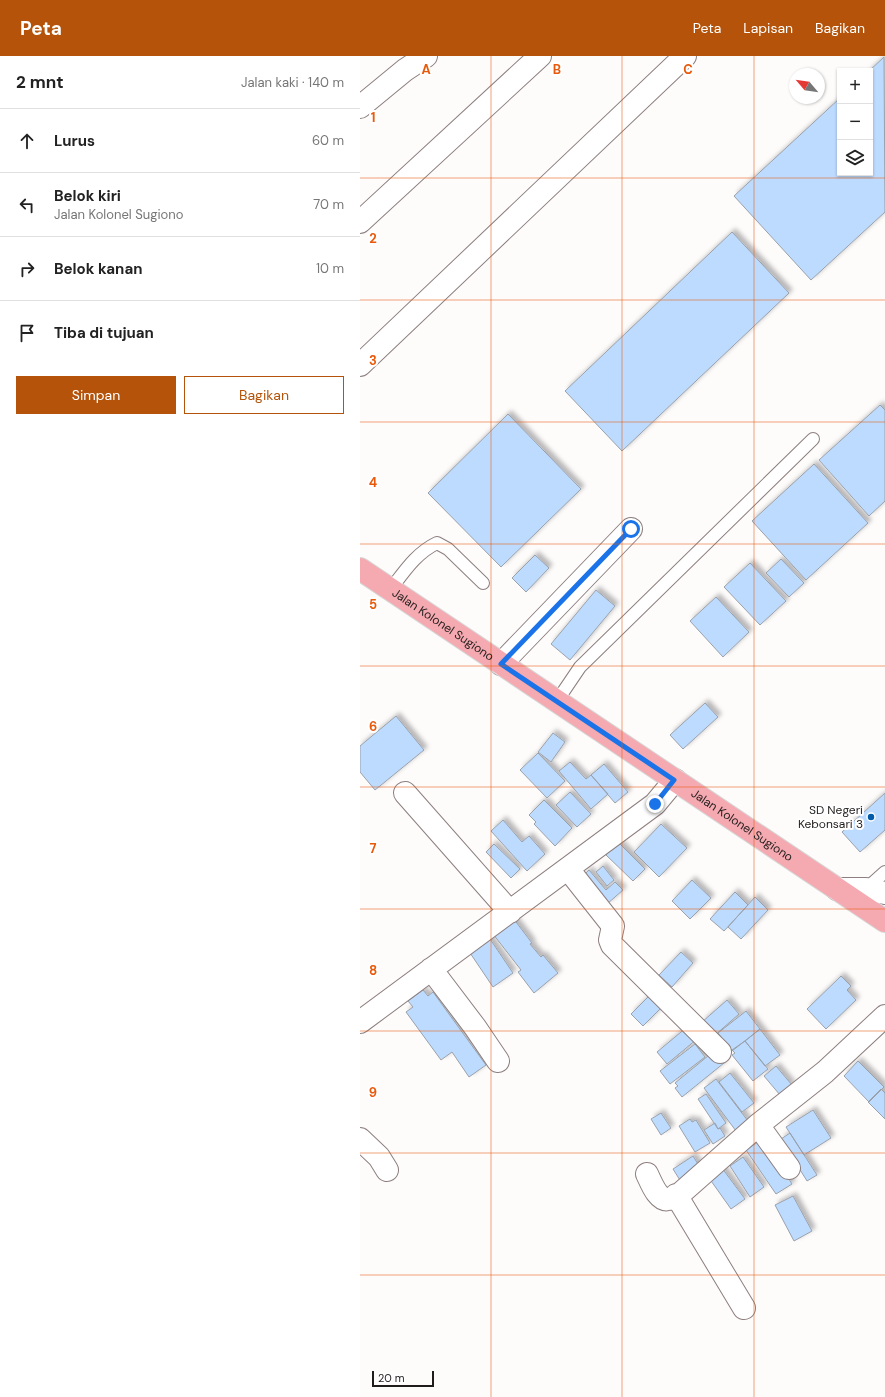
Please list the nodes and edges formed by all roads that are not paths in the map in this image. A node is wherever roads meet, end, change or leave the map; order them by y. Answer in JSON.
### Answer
{"nodes":[{"id":1,"x":426,"y":56,"type":"edge"},
{"id":2,"x":540,"y":56,"type":"edge"},
{"id":3,"x":685,"y":56,"type":"edge"},
{"id":4,"x":360,"y":107,"type":"edge"},
{"id":5,"x":360,"y":222,"type":"edge"},
{"id":6,"x":360,"y":365,"type":"edge"},
{"id":7,"x":813,"y":439,"type":"dead end"},
{"id":8,"x":631,"y":529,"type":"dead end"},
{"id":9,"x":360,"y":569,"type":"edge"},
{"id":10,"x":483,"y":583,"type":"dead end"},
{"id":11,"x":390,"y":590,"type":"junction"},
{"id":12,"x":501,"y":664,"type":"junction"},
{"id":13,"x":557,"y":701,"type":"junction"},
{"id":14,"x":674,"y":780,"type":"junction"},
{"id":15,"x":404,"y":793,"type":"dead end"},
{"id":16,"x":568,"y":869,"type":"junction"},
{"id":17,"x":885,"y":872,"type":"edge"},
{"id":18,"x":837,"y":889,"type":"junction"},
{"id":19,"x":875,"y":891,"type":"edge"},
{"id":20,"x":510,"y":912,"type":"junction"},
{"id":21,"x":885,"y":921,"type":"edge"},
{"id":22,"x":431,"y":969,"type":"junction"},
{"id":23,"x":885,"y":1016,"type":"edge"},
{"id":24,"x":360,"y":1022,"type":"edge"},
{"id":25,"x":720,"y":1052,"type":"dead end"},
{"id":26,"x":498,"y":1061,"type":"dead end"},
{"id":27,"x":758,"y":1125,"type":"junction"},
{"id":28,"x":360,"y":1139,"type":"edge"},
{"id":29,"x":789,"y":1168,"type":"dead end"},
{"id":30,"x":387,"y":1170,"type":"dead end"},
{"id":31,"x":647,"y":1174,"type":"dead end"},
{"id":32,"x":676,"y":1196,"type":"junction"},
{"id":33,"x":744,"y":1308,"type":"dead end"}],
"edges":[{"from":1,"to":4,"type":"street"},
{"from":2,"to":5,"type":"street"},
{"from":3,"to":6,"type":"street"},
{"from":7,"to":13,"type":"lane"},
{"from":8,"to":12,"type":"street"},
{"from":9,"to":11,"type":"main road","name":"Jalan Kolonel Sugiono"},
{"from":10,"to":11,"type":"lane"},
{"from":11,"to":12,"type":"main road","name":"Jalan Kolonel Sugiono"},
{"from":12,"to":13,"type":"main road","name":"Jalan Kolonel Sugiono"},
{"from":13,"to":14,"type":"main road","name":"Jalan Kolonel Sugiono"},
{"from":14,"to":16,"type":"street"},
{"from":14,"to":18,"type":"main road","name":"Jalan Kolonel Sugiono"},
{"from":15,"to":20,"type":"street"},
{"from":16,"to":20,"type":"street"},
{"from":16,"to":25,"type":"street"},
{"from":17,"to":19,"type":"lane"},
{"from":18,"to":19,"type":"street"},
{"from":18,"to":21,"type":"main road","name":"Jalan Kolonel Sugiono"},
{"from":20,"to":22,"type":"street"},
{"from":22,"to":24,"type":"street"},
{"from":22,"to":26,"type":"street"},
{"from":23,"to":27,"type":"street"},
{"from":27,"to":29,"type":"street"},
{"from":27,"to":32,"type":"street"},
{"from":28,"to":30,"type":"street"},
{"from":31,"to":32,"type":"street"},
{"from":32,"to":33,"type":"street"}]}
